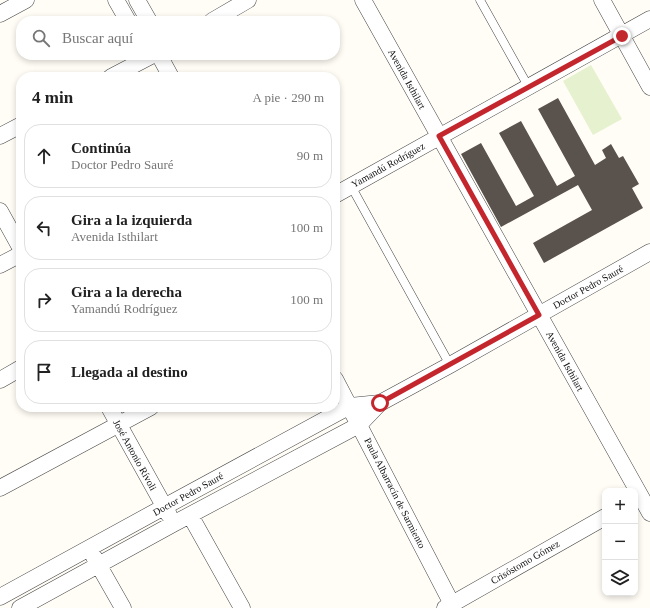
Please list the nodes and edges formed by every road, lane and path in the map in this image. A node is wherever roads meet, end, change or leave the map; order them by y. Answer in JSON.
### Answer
{"nodes":[{"id":1,"x":26,"y":0,"type":"edge"},
{"id":2,"x":116,"y":0,"type":"edge"},
{"id":3,"x":137,"y":0,"type":"edge"},
{"id":4,"x":248,"y":0,"type":"edge"},
{"id":5,"x":363,"y":0,"type":"edge"},
{"id":6,"x":480,"y":0,"type":"edge"},
{"id":7,"x":602,"y":0,"type":"edge"},
{"id":8,"x":0,"y":14,"type":"edge"},
{"id":9,"x":125,"y":16,"type":"edge"},
{"id":10,"x":146,"y":16,"type":"edge"},
{"id":11,"x":221,"y":16,"type":"edge"},
{"id":12,"x":650,"y":19,"type":"edge"},
{"id":13,"x":622,"y":36,"type":"junction"},
{"id":14,"x":143,"y":60,"type":"edge"},
{"id":15,"x":162,"y":60,"type":"edge"},
{"id":16,"x":121,"y":72,"type":"edge"},
{"id":17,"x":168,"y":72,"type":"edge"},
{"id":18,"x":528,"y":86,"type":"junction"},
{"id":19,"x":650,"y":87,"type":"edge"},
{"id":20,"x":16,"y":128,"type":"edge"},
{"id":21,"x":0,"y":136,"type":"edge"},
{"id":22,"x":439,"y":136,"type":"junction"},
{"id":23,"x":351,"y":186,"type":"junction"},
{"id":24,"x":340,"y":192,"type":"edge"},
{"id":25,"x":0,"y":211,"type":"edge"},
{"id":26,"x":16,"y":240,"type":"edge"},
{"id":27,"x":650,"y":252,"type":"edge"},
{"id":28,"x":16,"y":257,"type":"edge"},
{"id":29,"x":0,"y":265,"type":"edge"},
{"id":30,"x":539,"y":315,"type":"junction"},
{"id":31,"x":450,"y":365,"type":"junction"},
{"id":32,"x":16,"y":371,"type":"edge"},
{"id":33,"x":0,"y":380,"type":"edge"},
{"id":34,"x":340,"y":388,"type":"edge"},
{"id":35,"x":380,"y":403,"type":"junction"},
{"id":36,"x":350,"y":406,"type":"junction"},
{"id":37,"x":340,"y":411,"type":"edge"},
{"id":38,"x":112,"y":412,"type":"edge"},
{"id":39,"x":141,"y":412,"type":"edge"},
{"id":40,"x":339,"y":412,"type":"edge"},
{"id":41,"x":118,"y":424,"type":"junction"},
{"id":42,"x":359,"y":424,"type":"junction"},
{"id":43,"x":0,"y":488,"type":"edge"},
{"id":44,"x":642,"y":496,"type":"edge"},
{"id":45,"x":164,"y":507,"type":"junction"},
{"id":46,"x":650,"y":513,"type":"edge"},
{"id":47,"x":190,"y":515,"type":"junction"},
{"id":48,"x":602,"y":519,"type":"edge"},
{"id":49,"x":173,"y":524,"type":"junction"},
{"id":50,"x":90,"y":548,"type":"junction"},
{"id":51,"x":99,"y":566,"type":"junction"},
{"id":52,"x":0,"y":597,"type":"edge"},
{"id":53,"x":450,"y":607,"type":"edge"},
{"id":54,"x":20,"y":608,"type":"edge"},
{"id":55,"x":123,"y":608,"type":"edge"},
{"id":56,"x":242,"y":608,"type":"edge"}],
"edges":[{"from":1,"to":8,"type":"street"},
{"from":2,"to":9,"type":"street"},
{"from":3,"to":10,"type":"street"},
{"from":4,"to":11,"type":"street"},
{"from":5,"to":22,"type":"street","name":"Avenida Isthilart"},
{"from":6,"to":18,"type":"lane"},
{"from":7,"to":13,"type":"street"},
{"from":12,"to":13,"type":"street","name":"Yamandú Rodríguez"},
{"from":13,"to":18,"type":"street","name":"Yamandú Rodríguez"},
{"from":13,"to":19,"type":"street"},
{"from":14,"to":16,"type":"street"},
{"from":15,"to":17,"type":"street"},
{"from":18,"to":22,"type":"street","name":"Yamandú Rodríguez"},
{"from":20,"to":21,"type":"street"},
{"from":22,"to":23,"type":"street","name":"Yamandú Rodríguez"},
{"from":22,"to":30,"type":"street","name":"Avenida Isthilart"},
{"from":23,"to":24,"type":"street","name":"Yamandú Rodríguez"},
{"from":23,"to":31,"type":"lane"},
{"from":25,"to":26,"type":"street"},
{"from":27,"to":30,"type":"street","name":"Doctor Pedro Sauré"},
{"from":28,"to":29,"type":"street"},
{"from":30,"to":31,"type":"street","name":"Doctor Pedro Sauré"},
{"from":30,"to":44,"type":"street","name":"Avenida Isthilart"},
{"from":31,"to":35,"type":"street","name":"Doctor Pedro Sauré"},
{"from":32,"to":33,"type":"street"},
{"from":34,"to":36,"type":"street","name":"Paula Albarracín de Sarmiento"},
{"from":35,"to":36,"type":"street","name":"Doctor Pedro Sauré"},
{"from":35,"to":42,"type":"street","name":"Doctor Pedro Sauré"},
{"from":36,"to":37,"type":"street","name":"Doctor Pedro Sauré"},
{"from":36,"to":42,"type":"street","name":"Paula Albarracín de Sarmiento"},
{"from":38,"to":41,"type":"street","name":"José Antonio Rívoli"},
{"from":39,"to":41,"type":"street"},
{"from":40,"to":45,"type":"street","name":"Doctor Pedro Sauré"},
{"from":41,"to":43,"type":"street"},
{"from":41,"to":45,"type":"street","name":"José Antonio Rívoli"},
{"from":42,"to":47,"type":"street","name":"Doctor Pedro Sauré"},
{"from":42,"to":53,"type":"street","name":"Paula Albarracín de Sarmiento"},
{"from":44,"to":46,"type":"street","name":"Avenida Isthilart"},
{"from":45,"to":49,"type":"street","name":"José Antonio Rívoli"},
{"from":45,"to":50,"type":"street","name":"Doctor Pedro Sauré"},
{"from":47,"to":49,"type":"street","name":"Doctor Pedro Sauré"},
{"from":47,"to":56,"type":"street"},
{"from":48,"to":53,"type":"street","name":"Crisóstomo Gómez"},
{"from":49,"to":51,"type":"street","name":"Doctor Pedro Sauré"},
{"from":50,"to":51,"type":"street"},
{"from":50,"to":52,"type":"street","name":"Doctor Pedro Sauré"},
{"from":51,"to":54,"type":"street","name":"Doctor Pedro Sauré"},
{"from":51,"to":55,"type":"street"}]}
